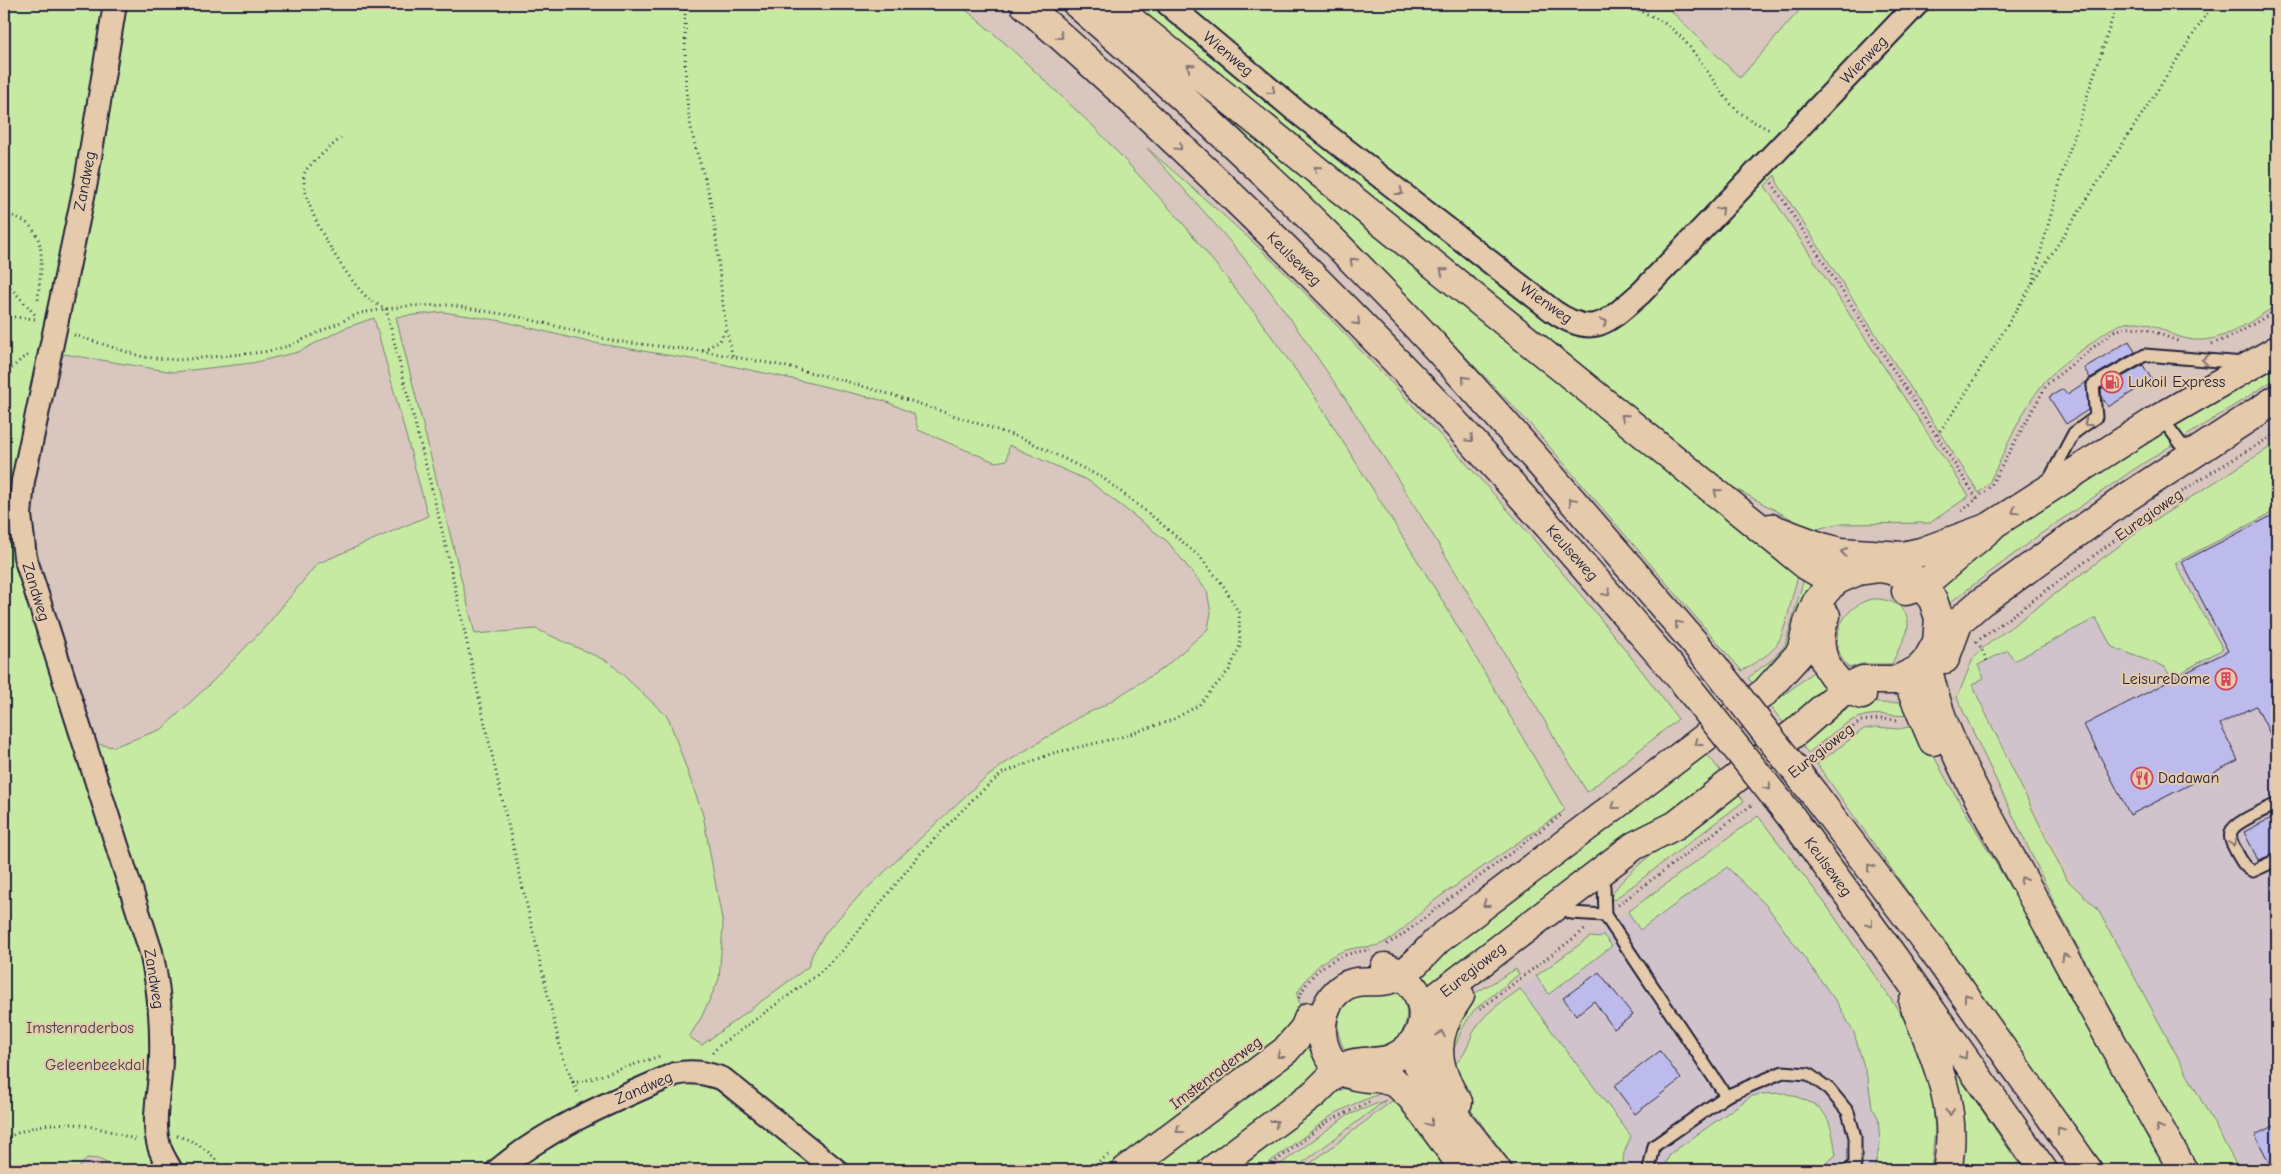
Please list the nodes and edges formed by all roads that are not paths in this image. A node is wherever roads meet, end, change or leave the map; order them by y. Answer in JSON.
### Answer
{"nodes":[{"id":1,"x":115,"y":4,"type":"edge"},
{"id":2,"x":1024,"y":4,"type":"edge"},
{"id":3,"x":1077,"y":4,"type":"edge"},
{"id":4,"x":1111,"y":4,"type":"edge"},
{"id":5,"x":1168,"y":4,"type":"edge"},
{"id":6,"x":1917,"y":4,"type":"edge"},
{"id":7,"x":2277,"y":350,"type":"edge"},
{"id":8,"x":2253,"y":364,"type":"junction"},
{"id":9,"x":2277,"y":383,"type":"edge"},
{"id":10,"x":2277,"y":399,"type":"edge"},
{"id":11,"x":2277,"y":412,"type":"edge"},
{"id":12,"x":2161,"y":417,"type":"junction"},
{"id":13,"x":2190,"y":446,"type":"junction"},
{"id":14,"x":2038,"y":496,"type":"junction"},
{"id":15,"x":1755,"y":523,"type":"junction"},
{"id":16,"x":1992,"y":526,"type":"junction"},
{"id":17,"x":1839,"y":579,"type":"junction"},
{"id":18,"x":1910,"y":583,"type":"junction"},
{"id":19,"x":1814,"y":641,"type":"junction"},
{"id":20,"x":1934,"y":667,"type":"junction"},
{"id":21,"x":1855,"y":692,"type":"junction"},
{"id":22,"x":1976,"y":792,"type":"junction"},
{"id":23,"x":2277,"y":804,"type":"edge"},
{"id":24,"x":1676,"y":825,"type":"junction"},
{"id":25,"x":2277,"y":860,"type":"edge"},
{"id":26,"x":1604,"y":886,"type":"junction"},
{"id":27,"x":1571,"y":913,"type":"junction"},
{"id":28,"x":1604,"y":915,"type":"junction"},
{"id":29,"x":1896,"y":959,"type":"junction"},
{"id":30,"x":1392,"y":970,"type":"junction"},
{"id":31,"x":1418,"y":1031,"type":"junction"},
{"id":32,"x":1369,"y":1077,"type":"junction"},
{"id":33,"x":1726,"y":1096,"type":"junction"},
{"id":34,"x":1467,"y":1132,"type":"junction"},
{"id":35,"x":1119,"y":1161,"type":"edge"},
{"id":36,"x":171,"y":1170,"type":"edge"},
{"id":37,"x":498,"y":1170,"type":"edge"},
{"id":38,"x":836,"y":1170,"type":"edge"},
{"id":39,"x":1212,"y":1170,"type":"edge"},
{"id":40,"x":1465,"y":1170,"type":"edge"},
{"id":41,"x":1497,"y":1170,"type":"edge"},
{"id":42,"x":1649,"y":1170,"type":"edge"},
{"id":43,"x":1848,"y":1170,"type":"edge"},
{"id":44,"x":1947,"y":1170,"type":"edge"},
{"id":45,"x":2043,"y":1170,"type":"edge"},
{"id":46,"x":2088,"y":1170,"type":"edge"},
{"id":47,"x":2183,"y":1170,"type":"edge"}],
"edges":[{"from":1,"to":36,"type":"street","name":"Zandweg"},
{"from":2,"to":29,"type":"main road","name":"Keulseweg","one_way":true,"bridge":true},
{"from":46,"to":3,"type":"main road","name":"Keulseweg","one_way":true,"bridge":true},
{"from":15,"to":4,"type":"main road","one_way":true},
{"from":5,"to":6,"type":"street","name":"Wienweg","one_way":true},
{"from":7,"to":8,"type":"main road"},
{"from":8,"to":12,"type":"main road"},
{"from":8,"to":14,"type":"lane","one_way":true},
{"from":9,"to":13,"type":"main road","name":"Euregioweg"},
{"from":10,"to":13,"type":"main road","name":"Euregioweg"},
{"from":11,"to":13,"type":"main road"},
{"from":12,"to":13,"type":"lane"},
{"from":12,"to":14,"type":"main road"},
{"from":13,"to":20,"type":"main road","name":"Euregioweg"},
{"from":14,"to":16,"type":"main road","one_way":true},
{"from":16,"to":15,"type":"main road","one_way":true},
{"from":15,"to":17,"type":"main road"},
{"from":16,"to":18,"type":"main road"},
{"from":17,"to":18,"type":"main road"},
{"from":17,"to":19,"type":"main road"},
{"from":18,"to":19,"type":"main road"},
{"from":18,"to":20,"type":"main road"},
{"from":18,"to":20,"type":"main road"},
{"from":19,"to":21,"type":"main road"},
{"from":19,"to":30,"type":"main road","one_way":true},
{"from":20,"to":21,"type":"main road"},
{"from":20,"to":22,"type":"main road"},
{"from":20,"to":22,"type":"main road"},
{"from":21,"to":24,"type":"main road","name":"Euregioweg"},
{"from":47,"to":22,"type":"main road","one_way":true},
{"from":23,"to":25,"type":"lane","one_way":true},
{"from":24,"to":26,"type":"main road"},
{"from":24,"to":31,"type":"main road","name":"Euregioweg"},
{"from":26,"to":27,"type":"main road"},
{"from":26,"to":28,"type":"lane"},
{"from":27,"to":28,"type":"lane"},
{"from":34,"to":27,"type":"main road","one_way":true},
{"from":28,"to":33,"type":"lane"},
{"from":29,"to":44,"type":"main road","one_way":true},
{"from":29,"to":45,"type":"main road","name":"Keulseweg","one_way":true},
{"from":30,"to":31,"type":"main road"},
{"from":30,"to":32,"type":"main road"},
{"from":30,"to":35,"type":"main road","name":"Imstenraderweg","one_way":true},
{"from":31,"to":32,"type":"main road"},
{"from":31,"to":34,"type":"main road"},
{"from":39,"to":32,"type":"main road","one_way":true},
{"from":32,"to":40,"type":"main road","one_way":true},
{"from":33,"to":42,"type":"lane"},
{"from":33,"to":43,"type":"lane"},
{"from":34,"to":41,"type":"main road"},
{"from":37,"to":38,"type":"street","name":"Zandweg"}]}
